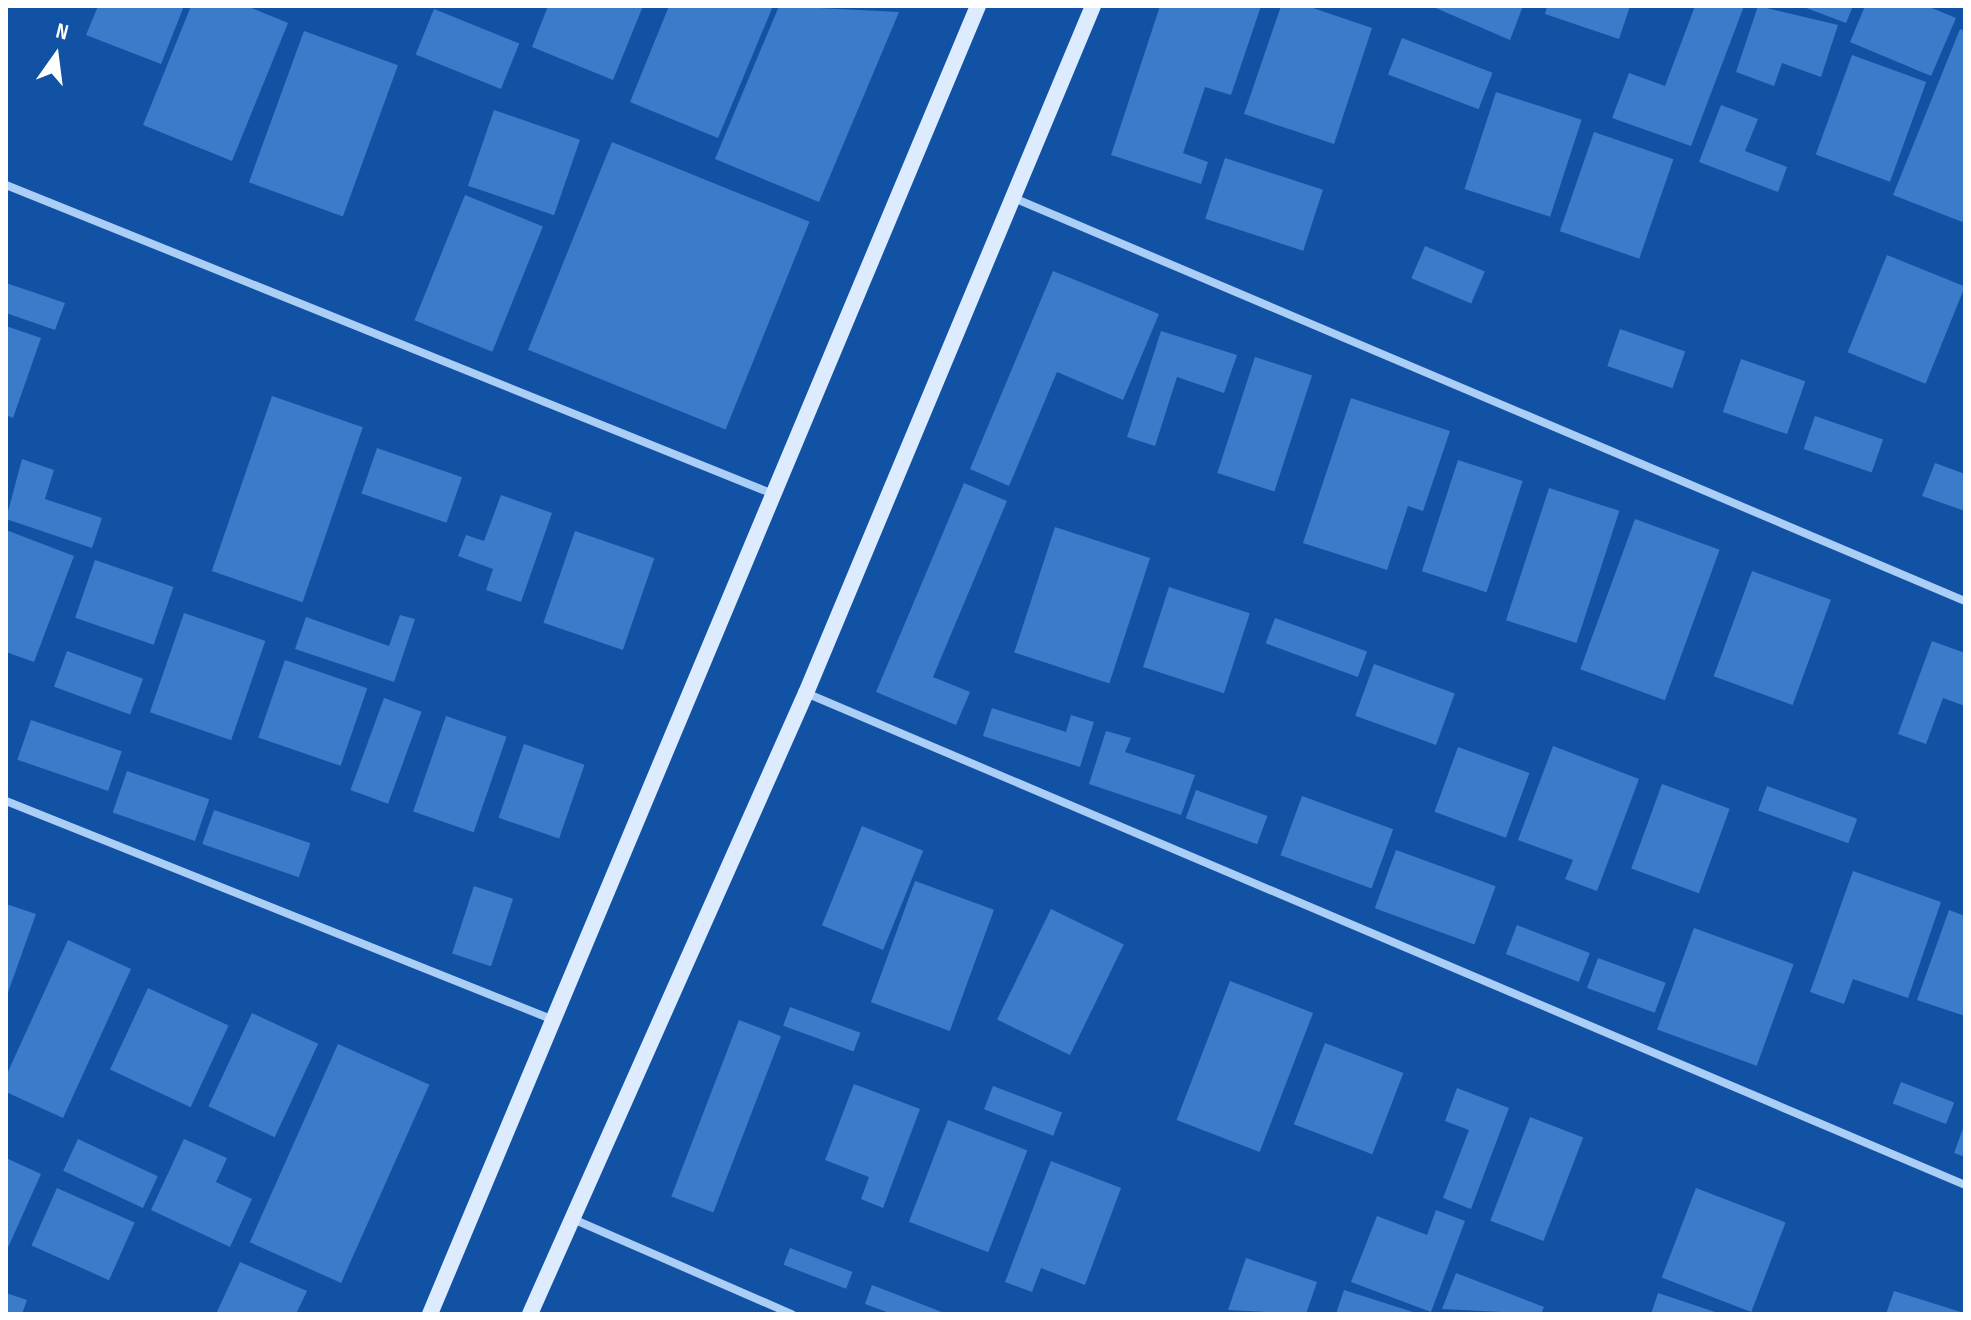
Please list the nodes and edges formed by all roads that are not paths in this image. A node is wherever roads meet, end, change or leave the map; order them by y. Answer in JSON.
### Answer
{"nodes":[{"id":1,"x":978,"y":6,"type":"edge"},
{"id":2,"x":1093,"y":6,"type":"edge"},
{"id":3,"x":6,"y":185,"type":"edge"},
{"id":4,"x":1014,"y":198,"type":"junction"},
{"id":5,"x":775,"y":495,"type":"junction"},
{"id":6,"x":1965,"y":601,"type":"edge"},
{"id":7,"x":806,"y":693,"type":"junction"},
{"id":8,"x":6,"y":801,"type":"edge"},
{"id":9,"x":551,"y":1019,"type":"junction"},
{"id":10,"x":1965,"y":1185,"type":"edge"},
{"id":11,"x":572,"y":1219,"type":"junction"},
{"id":12,"x":430,"y":1314,"type":"edge"},
{"id":13,"x":530,"y":1314,"type":"edge"},
{"id":14,"x":792,"y":1314,"type":"edge"}],
"edges":[{"from":1,"to":5,"type":"street"},
{"from":2,"to":4,"type":"street"},
{"from":3,"to":5,"type":"street"},
{"from":4,"to":6,"type":"street"},
{"from":4,"to":7,"type":"street"},
{"from":5,"to":9,"type":"street"},
{"from":7,"to":10,"type":"street"},
{"from":7,"to":11,"type":"street"},
{"from":8,"to":9,"type":"street"},
{"from":9,"to":12,"type":"street"},
{"from":11,"to":13,"type":"street"},
{"from":11,"to":14,"type":"street"}]}
